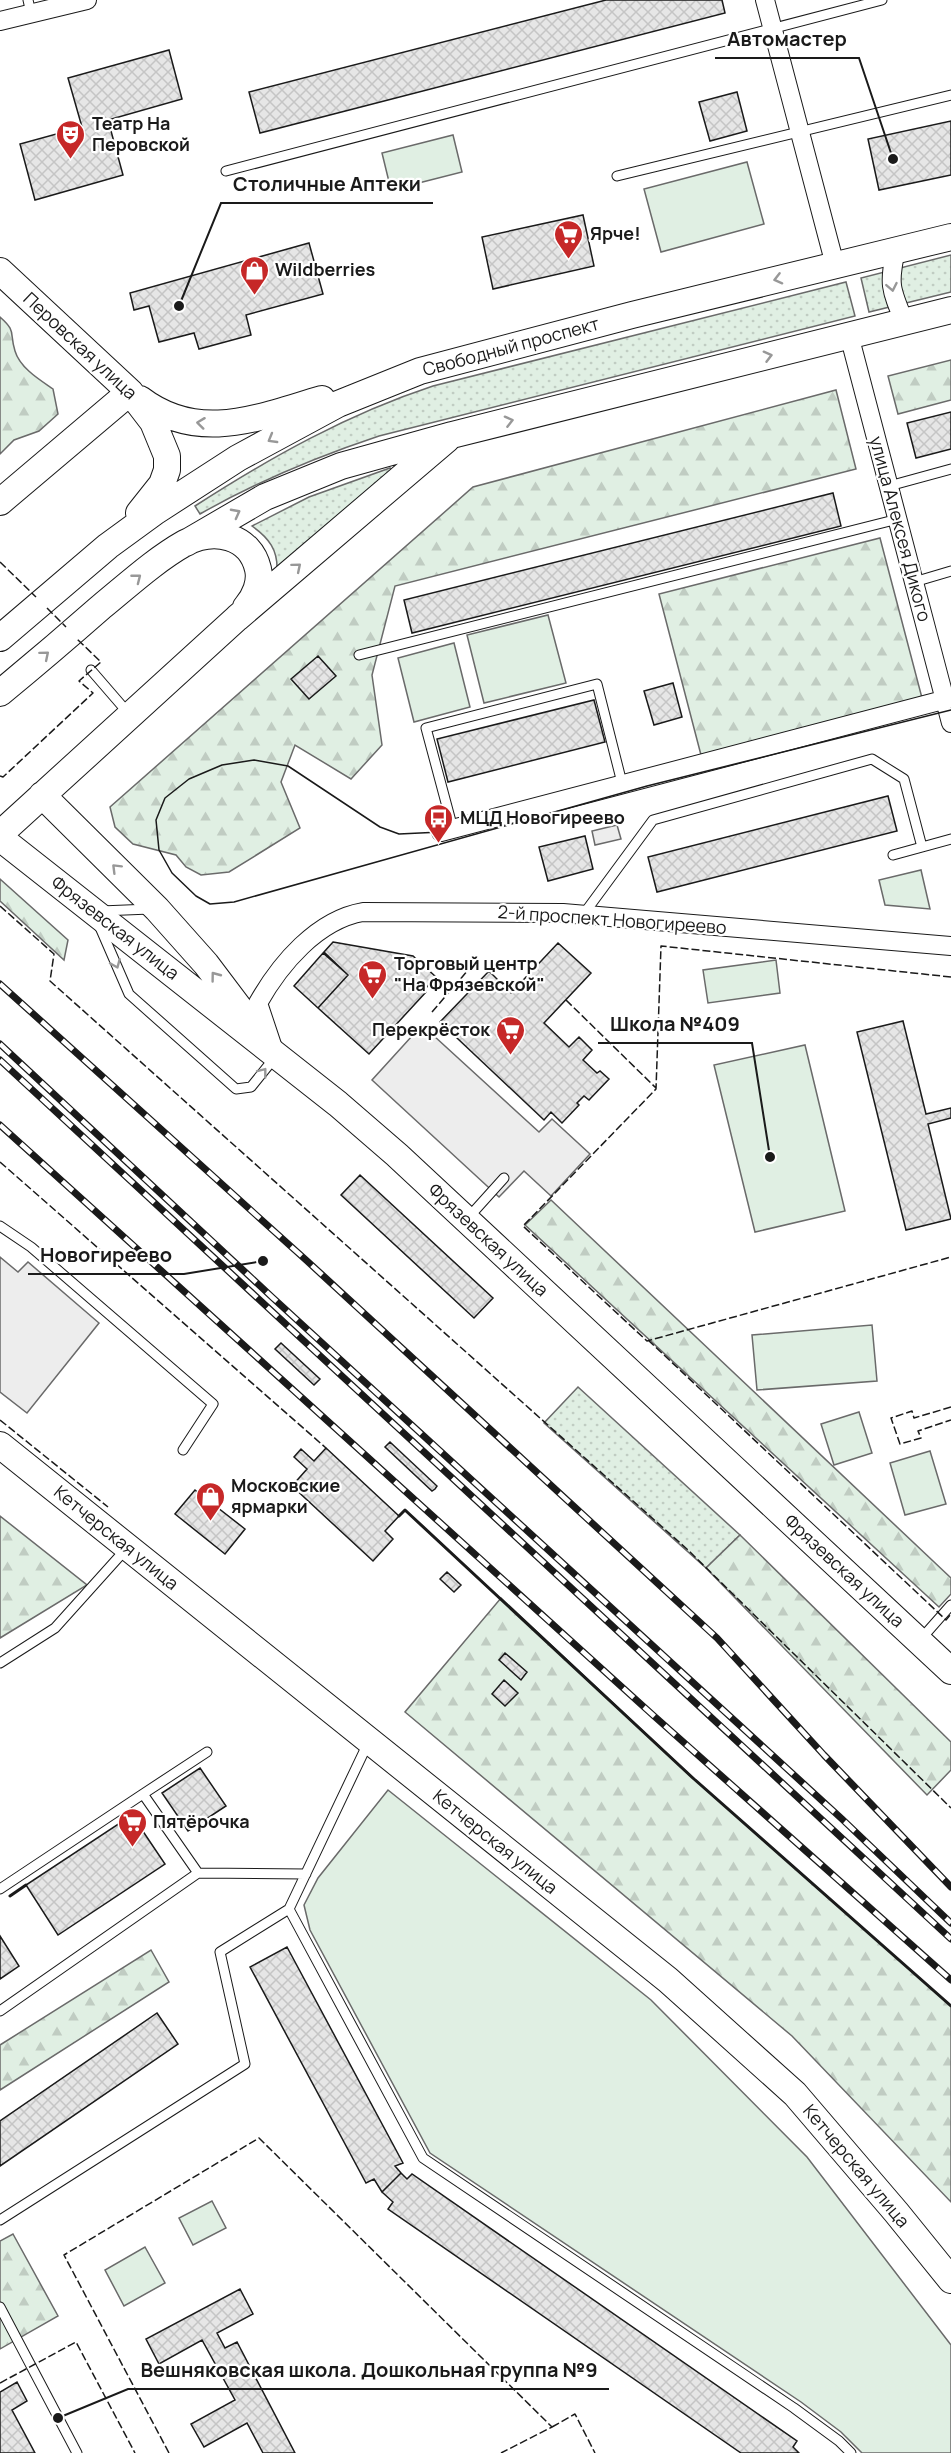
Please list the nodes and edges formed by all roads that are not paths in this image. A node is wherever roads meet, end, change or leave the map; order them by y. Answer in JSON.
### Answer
{"nodes":[{"id":1,"x":87,"y":0,"type":"edge"},
{"id":2,"x":765,"y":0,"type":"edge"},
{"id":3,"x":882,"y":0,"type":"edge"},
{"id":4,"x":29,"y":7,"type":"edge"},
{"id":5,"x":0,"y":21,"type":"edge"},
{"id":6,"x":773,"y":29,"type":"junction"},
{"id":7,"x":951,"y":96,"type":"edge"},
{"id":8,"x":801,"y":131,"type":"junction"},
{"id":9,"x":226,"y":171,"type":"dead end"},
{"id":10,"x":617,"y":177,"type":"dead end"},
{"id":11,"x":951,"y":237,"type":"edge"},
{"id":12,"x":896,"y":250,"type":"junction"},
{"id":13,"x":835,"y":265,"type":"junction"},
{"id":14,"x":0,"y":271,"type":"edge"},
{"id":15,"x":951,"y":310,"type":"edge"},
{"id":16,"x":904,"y":321,"type":"junction"},
{"id":17,"x":849,"y":335,"type":"junction"},
{"id":18,"x":420,"y":371,"type":"junction"},
{"id":19,"x":130,"y":392,"type":"junction"},
{"id":20,"x":452,"y":435,"type":"junction"},
{"id":21,"x":951,"y":469,"type":"edge"},
{"id":22,"x":889,"y":486,"type":"junction"},
{"id":23,"x":0,"y":502,"type":"edge"},
{"id":24,"x":898,"y":519,"type":"junction"},
{"id":25,"x":186,"y":543,"type":"junction"},
{"id":26,"x":108,"y":546,"type":"junction"},
{"id":27,"x":951,"y":571,"type":"edge"},
{"id":28,"x":914,"y":582,"type":"junction"},
{"id":29,"x":237,"y":618,"type":"junction"},
{"id":30,"x":0,"y":638,"type":"edge"},
{"id":31,"x":359,"y":655,"type":"dead end"},
{"id":32,"x":91,"y":670,"type":"dead end"},
{"id":33,"x":0,"y":693,"type":"edge"},
{"id":34,"x":948,"y":698,"type":"edge"},
{"id":35,"x":130,"y":715,"type":"junction"},
{"id":36,"x":951,"y":723,"type":"edge"},
{"id":37,"x":622,"y":783,"type":"junction"},
{"id":38,"x":42,"y":795,"type":"junction"},
{"id":39,"x":447,"y":831,"type":"joint"},
{"id":40,"x":0,"y":836,"type":"edge"},
{"id":41,"x":951,"y":839,"type":"edge"},
{"id":42,"x":922,"y":847,"type":"junction"},
{"id":43,"x":893,"y":855,"type":"dead end"},
{"id":44,"x":157,"y":909,"type":"junction"},
{"id":45,"x":93,"y":911,"type":"junction"},
{"id":46,"x":583,"y":915,"type":"junction"},
{"id":47,"x":951,"y":946,"type":"edge"},
{"id":48,"x":276,"y":1056,"type":"junction"},
{"id":49,"x":504,"y":1178,"type":"dead end"},
{"id":50,"x":466,"y":1219,"type":"junction"},
{"id":51,"x":0,"y":1226,"type":"edge"},
{"id":52,"x":0,"y":1445,"type":"edge"},
{"id":53,"x":183,"y":1450,"type":"dead end"},
{"id":54,"x":128,"y":1547,"type":"junction"},
{"id":55,"x":951,"y":1605,"type":"edge"},
{"id":56,"x":919,"y":1641,"type":"junction"},
{"id":57,"x":0,"y":1663,"type":"edge"},
{"id":58,"x":951,"y":1671,"type":"edge"},
{"id":59,"x":369,"y":1741,"type":"junction"},
{"id":60,"x":207,"y":1752,"type":"dead end"},
{"id":61,"x":143,"y":1794,"type":"junction"},
{"id":62,"x":198,"y":1873,"type":"junction"},
{"id":63,"x":306,"y":1874,"type":"junction"},
{"id":64,"x":0,"y":1889,"type":"edge"},
{"id":65,"x":289,"y":1909,"type":"junction"},
{"id":66,"x":0,"y":2011,"type":"edge"},
{"id":67,"x":0,"y":2220,"type":"edge"},
{"id":68,"x":951,"y":2280,"type":"edge"},
{"id":69,"x":0,"y":2307,"type":"edge"},
{"id":70,"x":77,"y":2453,"type":"edge"},
{"id":71,"x":851,"y":2453,"type":"edge"}],
"edges":[{"from":1,"to":4,"type":"street"},
{"from":2,"to":6,"type":"street"},
{"from":3,"to":6,"type":"lane"},
{"from":4,"to":5,"type":"street"},
{"from":6,"to":8,"type":"street"},
{"from":6,"to":9,"type":"lane"},
{"from":7,"to":8,"type":"lane"},
{"from":8,"to":10,"type":"lane"},
{"from":8,"to":13,"type":"street"},
{"from":11,"to":12,"type":"main road","name":"Свободный проспект"},
{"from":12,"to":13,"type":"main road","name":"Свободный проспект"},
{"from":12,"to":16,"type":"street","one_way":true},
{"from":13,"to":18,"type":"main road","name":"Свободный проспект","one_way":true},
{"from":14,"to":19,"type":"main road","name":"Перовская улица"},
{"from":15,"to":16,"type":"main road"},
{"from":16,"to":17,"type":"main road"},
{"from":20,"to":17,"type":"main road","one_way":true},
{"from":17,"to":22,"type":"street","name":"улица Алексея Дикого"},
{"from":18,"to":19,"type":"main road","one_way":true},
{"from":18,"to":26,"type":"main road","name":"Свободный проспект","one_way":true},
{"from":19,"to":23,"type":"main road"},
{"from":19,"to":26,"type":"main road","name":"Перовская улица"},
{"from":25,"to":20,"type":"main road","one_way":true},
{"from":29,"to":20,"type":"main road","one_way":true},
{"from":21,"to":22,"type":"lane"},
{"from":22,"to":24,"type":"street","name":"улица Алексея Дикого"},
{"from":24,"to":28,"type":"street","name":"улица Алексея Дикого"},
{"from":24,"to":31,"type":"lane"},
{"from":25,"to":29,"type":"main road"},
{"from":33,"to":25,"type":"main road","one_way":true},
{"from":26,"to":30,"type":"main road"},
{"from":27,"to":28,"type":"lane"},
{"from":28,"to":34,"type":"street","name":"улица Алексея Дикого"},
{"from":29,"to":35,"type":"main road"},
{"from":32,"to":35,"type":"lane"},
{"from":34,"to":36,"type":"street","name":"улица Алексея Дикого"},
{"from":34,"to":37,"type":"street"},
{"from":35,"to":38,"type":"main road"},
{"from":37,"to":39,"type":"street"},
{"from":37,"to":39,"type":"lane"},
{"from":38,"to":40,"type":"main road"},
{"from":44,"to":38,"type":"main road","one_way":true},
{"from":40,"to":45,"type":"main road","name":"Фрязевская улица"},
{"from":41,"to":42,"type":"lane"},
{"from":42,"to":43,"type":"lane"},
{"from":42,"to":46,"type":"lane"},
{"from":44,"to":45,"type":"lane"},
{"from":48,"to":44,"type":"main road","one_way":true},
{"from":45,"to":48,"type":"main road","name":"Фрязевская улица"},
{"from":45,"to":48,"type":"lane","one_way":true},
{"from":46,"to":47,"type":"street","name":"2-й проспект Новогиреево"},
{"from":46,"to":48,"type":"street","name":"2-й проспект Новогиреево"},
{"from":48,"to":50,"type":"main road","name":"Фрязевская улица"},
{"from":49,"to":50,"type":"lane"},
{"from":50,"to":56,"type":"main road","name":"Фрязевская улица"},
{"from":51,"to":53,"type":"lane"},
{"from":52,"to":54,"type":"main road","name":"Кетчерская улица"},
{"from":54,"to":57,"type":"lane"},
{"from":54,"to":59,"type":"main road","name":"Кетчерская улица"},
{"from":55,"to":56,"type":"lane"},
{"from":56,"to":58,"type":"main road","name":"Фрязевская улица"},
{"from":59,"to":63,"type":"lane"},
{"from":59,"to":68,"type":"main road","name":"Кетчерская улица"},
{"from":60,"to":61,"type":"lane"},
{"from":61,"to":62,"type":"lane"},
{"from":61,"to":64,"type":"lane"},
{"from":62,"to":63,"type":"lane"},
{"from":62,"to":66,"type":"lane"},
{"from":63,"to":65,"type":"lane"},
{"from":65,"to":67,"type":"lane"},
{"from":65,"to":71,"type":"lane"},
{"from":69,"to":70,"type":"lane"}]}
